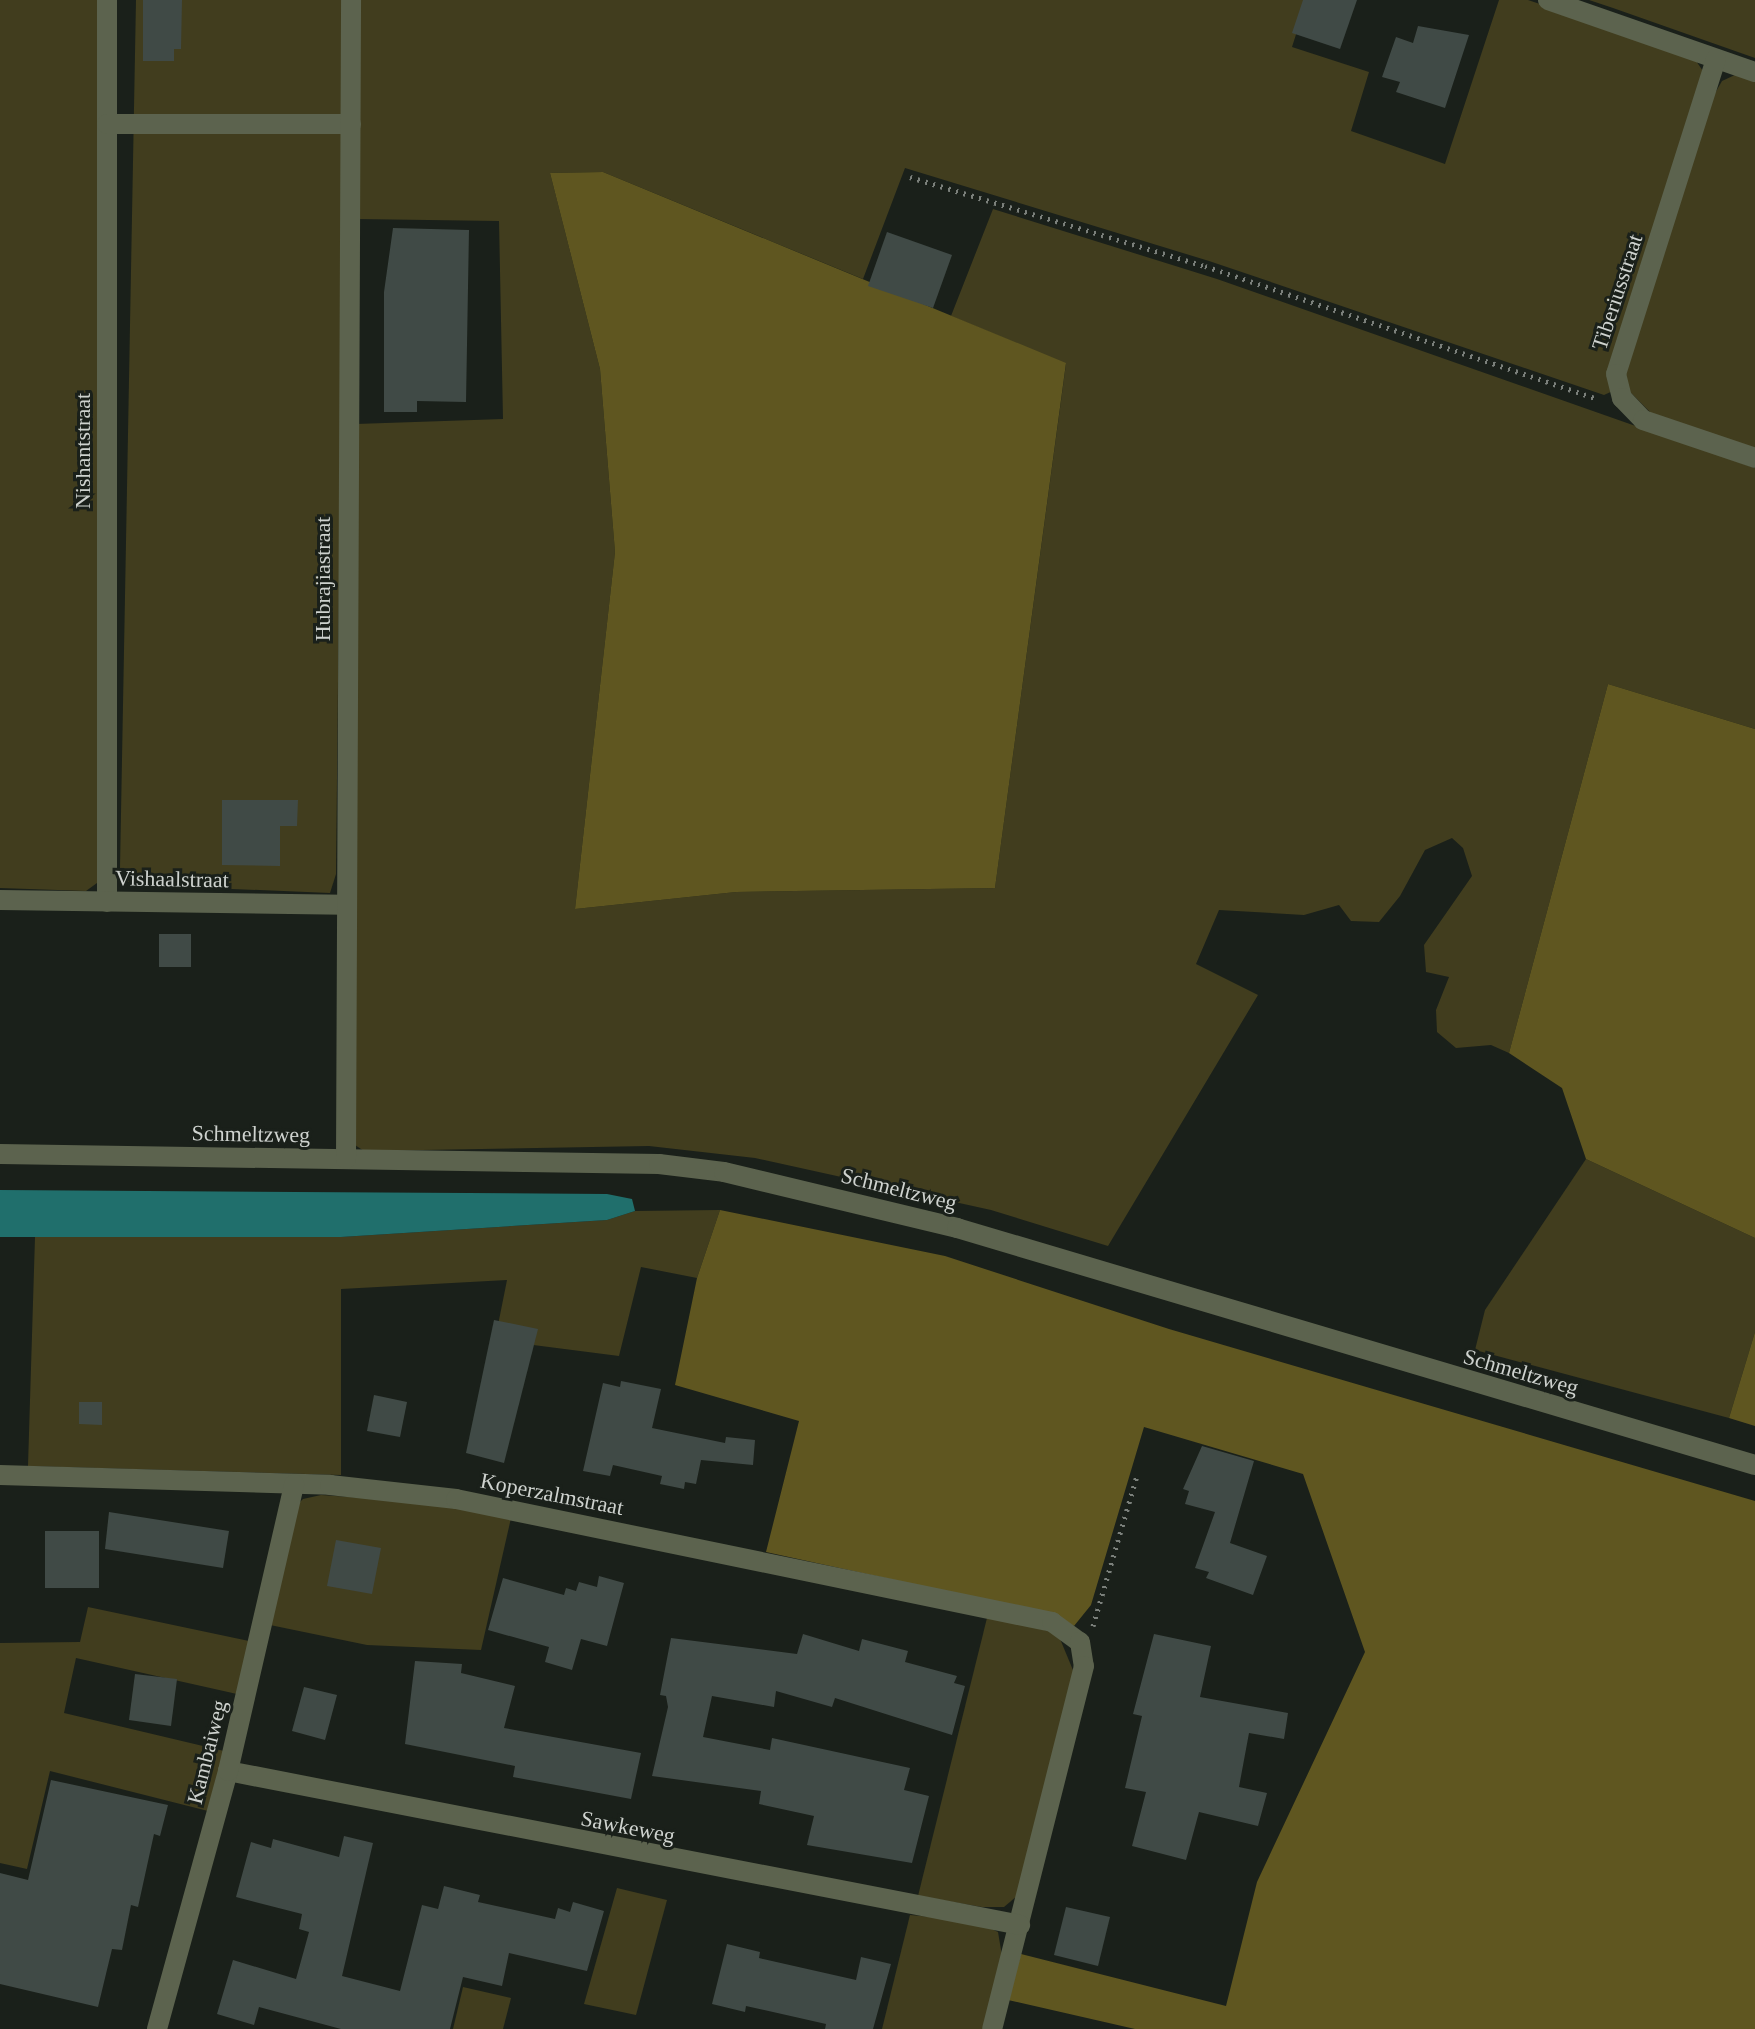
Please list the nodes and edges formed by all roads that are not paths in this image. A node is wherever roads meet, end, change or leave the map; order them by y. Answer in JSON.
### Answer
{"nodes":[{"id":1,"x":107,"y":0,"type":"edge"},
{"id":2,"x":351,"y":0,"type":"edge"},
{"id":3,"x":1548,"y":0,"type":"edge"},
{"id":4,"x":1716,"y":59,"type":"junction"},
{"id":5,"x":1755,"y":72,"type":"edge"},
{"id":6,"x":107,"y":124,"type":"junction"},
{"id":7,"x":351,"y":124,"type":"junction"},
{"id":8,"x":1755,"y":458,"type":"edge"},
{"id":9,"x":0,"y":900,"type":"edge"},
{"id":10,"x":107,"y":902,"type":"junction"},
{"id":11,"x":344,"y":905,"type":"junction"},
{"id":12,"x":0,"y":1154,"type":"edge"},
{"id":13,"x":346,"y":1159,"type":"junction"},
{"id":14,"x":1755,"y":1465,"type":"edge"},
{"id":15,"x":0,"y":1475,"type":"edge"},
{"id":16,"x":294,"y":1485,"type":"junction"},
{"id":17,"x":228,"y":1771,"type":"junction"},
{"id":18,"x":1020,"y":1925,"type":"junction"},
{"id":19,"x":157,"y":2029,"type":"edge"},
{"id":20,"x":992,"y":2029,"type":"edge"}],
"edges":[{"from":1,"to":6,"type":"street","name":"Nishantstraat"},
{"from":2,"to":7,"type":"street","name":"Hubrajiastraat"},
{"from":3,"to":4,"type":"street"},
{"from":4,"to":5,"type":"street"},
{"from":4,"to":8,"type":"street","name":"Tiberiusstraat"},
{"from":6,"to":7,"type":"street"},
{"from":6,"to":10,"type":"street","name":"Nishantstraat"},
{"from":7,"to":11,"type":"street","name":"Hubrajiastraat"},
{"from":9,"to":10,"type":"street","name":"Vishaalstraat"},
{"from":10,"to":11,"type":"street","name":"Vishaalstraat"},
{"from":11,"to":13,"type":"street","name":"Hubrajiastraat"},
{"from":12,"to":13,"type":"street","name":"Schmeltzweg"},
{"from":13,"to":14,"type":"street","name":"Schmeltzweg"},
{"from":15,"to":16,"type":"street","name":"Koperzalmstraat"},
{"from":16,"to":17,"type":"street","name":"Kambaiweg"},
{"from":16,"to":18,"type":"street","name":"Koperzalmstraat"},
{"from":17,"to":18,"type":"street","name":"Sawkeweg"},
{"from":17,"to":19,"type":"street","name":"Kambaiweg"},
{"from":18,"to":20,"type":"street"}]}
